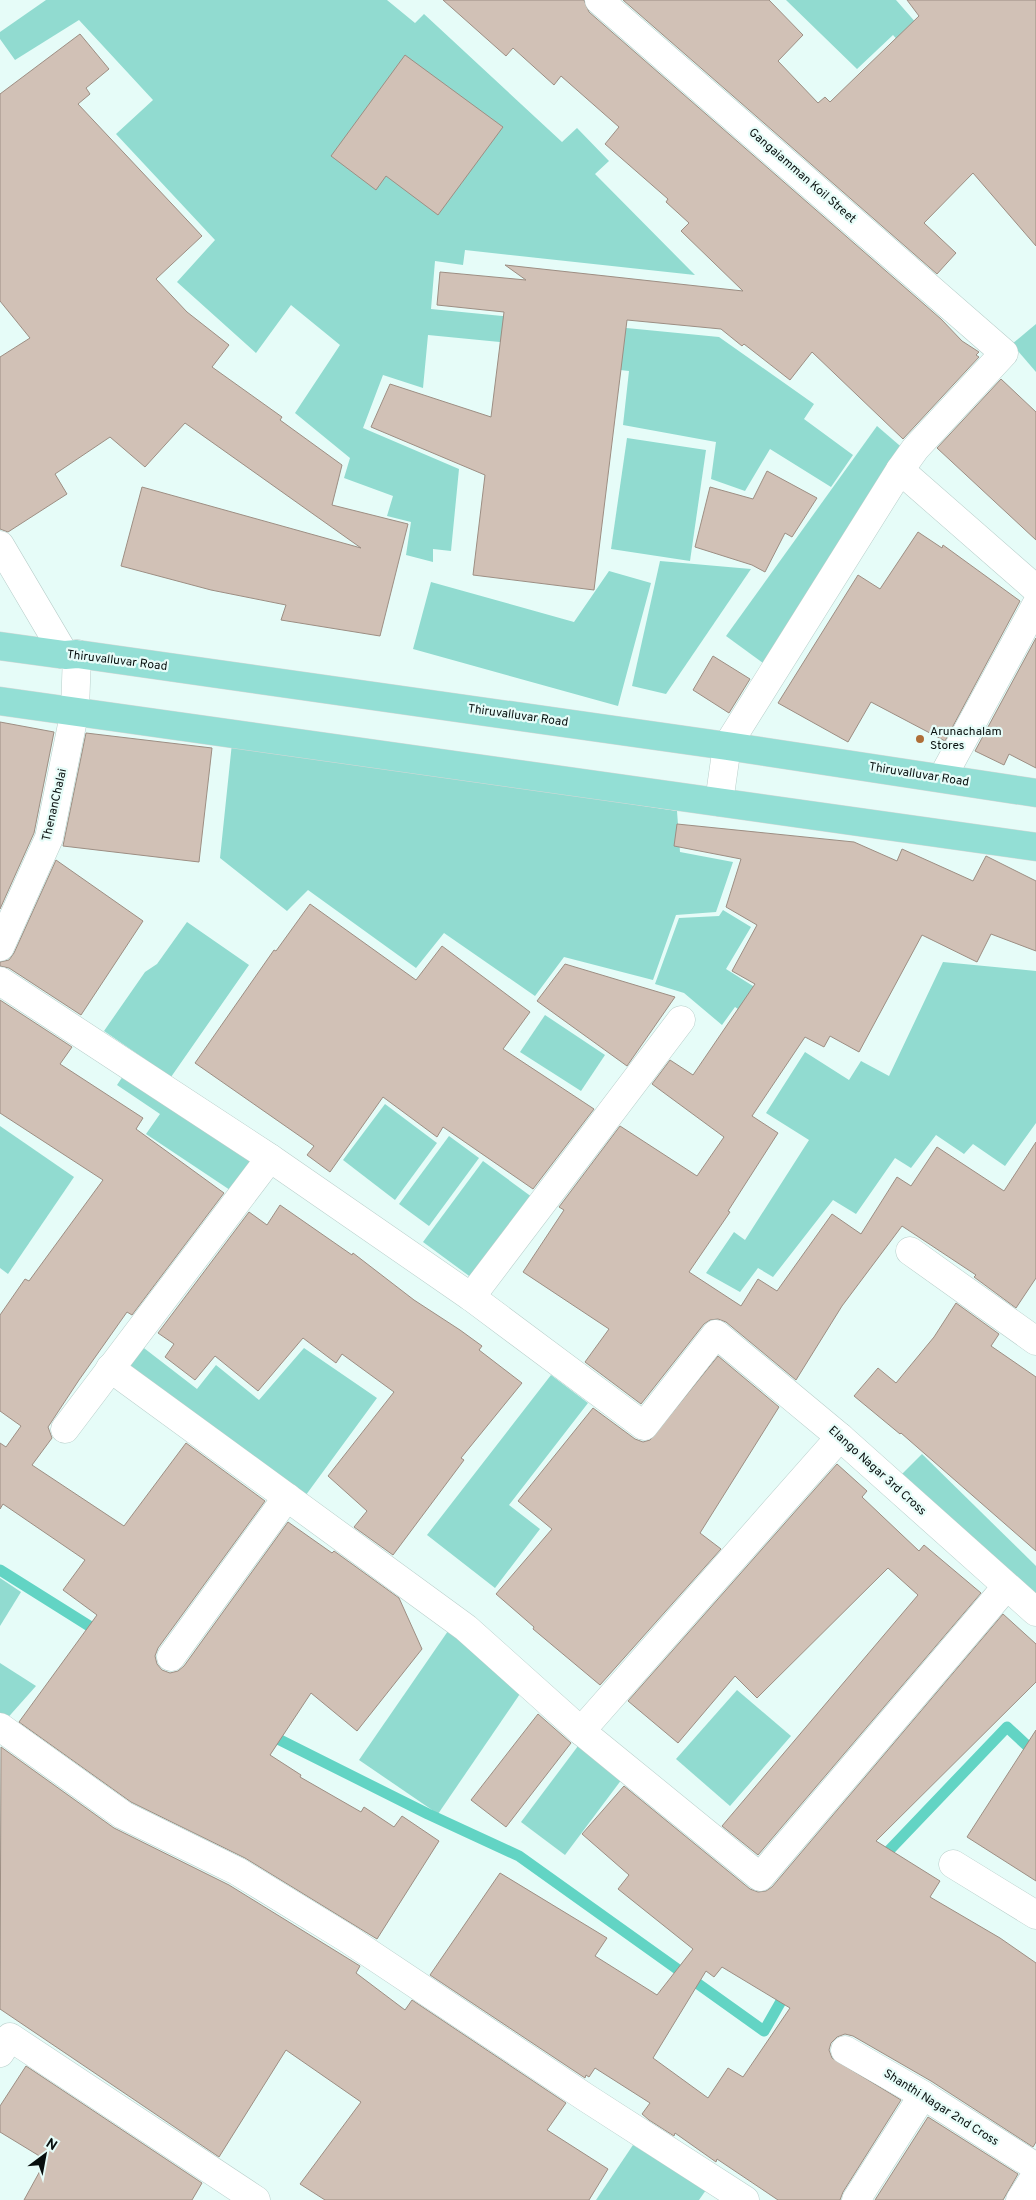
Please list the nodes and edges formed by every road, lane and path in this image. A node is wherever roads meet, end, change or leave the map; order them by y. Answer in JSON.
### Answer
{"nodes":[{"id":1,"x":599,"y":0,"type":"edge"},
{"id":2,"x":900,"y":470,"type":"junction"},
{"id":3,"x":0,"y":545,"type":"edge"},
{"id":4,"x":1036,"y":590,"type":"edge"},
{"id":5,"x":1036,"y":605,"type":"edge"},
{"id":6,"x":0,"y":646,"type":"edge"},
{"id":7,"x":71,"y":655,"type":"junction"},
{"id":8,"x":0,"y":701,"type":"edge"},
{"id":9,"x":75,"y":710,"type":"junction"},
{"id":10,"x":727,"y":746,"type":"junction"},
{"id":11,"x":942,"y":778,"type":"junction"},
{"id":12,"x":1036,"y":794,"type":"edge"},
{"id":13,"x":719,"y":802,"type":"junction"},
{"id":14,"x":1036,"y":847,"type":"edge"},
{"id":15,"x":0,"y":947,"type":"edge"},
{"id":16,"x":0,"y":981,"type":"edge"},
{"id":17,"x":681,"y":1020,"type":"dead end"},
{"id":18,"x":270,"y":1158,"type":"junction"},
{"id":19,"x":910,"y":1251,"type":"dead end"},
{"id":20,"x":471,"y":1297,"type":"junction"},
{"id":21,"x":1036,"y":1341,"type":"edge"},
{"id":22,"x":110,"y":1368,"type":"junction"},
{"id":23,"x":65,"y":1429,"type":"dead end"},
{"id":24,"x":840,"y":1437,"type":"junction"},
{"id":25,"x":287,"y":1497,"type":"junction"},
{"id":26,"x":1006,"y":1587,"type":"junction"},
{"id":27,"x":1036,"y":1612,"type":"edge"},
{"id":28,"x":171,"y":1657,"type":"dead end"},
{"id":29,"x":0,"y":1727,"type":"edge"},
{"id":30,"x":581,"y":1731,"type":"junction"},
{"id":31,"x":953,"y":1864,"type":"dead end"},
{"id":32,"x":1036,"y":1915,"type":"edge"},
{"id":33,"x":845,"y":2050,"type":"dead end"},
{"id":34,"x":0,"y":2053,"type":"edge"},
{"id":35,"x":923,"y":2095,"type":"junction"},
{"id":36,"x":1036,"y":2167,"type":"edge"},
{"id":37,"x":1036,"y":2175,"type":"edge"},
{"id":38,"x":256,"y":2200,"type":"edge"},
{"id":39,"x":745,"y":2200,"type":"edge"},
{"id":40,"x":856,"y":2200,"type":"edge"},
{"id":41,"x":1020,"y":2200,"type":"edge"}],
"edges":[{"from":1,"to":2,"type":"street","name":"Gangaiamman Koil Street"},
{"from":2,"to":4,"type":"street"},
{"from":2,"to":10,"type":"street"},
{"from":3,"to":7,"type":"street"},
{"from":5,"to":11,"type":"street"},
{"from":6,"to":7,"type":"main road","name":"Thiruvalluvar Road"},
{"from":7,"to":9,"type":"street","name":"ThenanChalai"},
{"from":7,"to":10,"type":"main road","name":"Thiruvalluvar Road"},
{"from":8,"to":9,"type":"main road"},
{"from":9,"to":13,"type":"main road"},
{"from":9,"to":15,"type":"street","name":"ThenanChalai"},
{"from":10,"to":11,"type":"main road","name":"Thiruvalluvar Road"},
{"from":10,"to":13,"type":"street"},
{"from":11,"to":12,"type":"main road","name":"Thiruvalluvar Road"},
{"from":13,"to":14,"type":"main road"},
{"from":16,"to":18,"type":"street"},
{"from":17,"to":20,"type":"street"},
{"from":18,"to":20,"type":"street"},
{"from":18,"to":22,"type":"street"},
{"from":19,"to":21,"type":"street"},
{"from":20,"to":24,"type":"street","name":"Elango Nagar 3rd Cross"},
{"from":22,"to":23,"type":"street"},
{"from":22,"to":25,"type":"street"},
{"from":24,"to":26,"type":"street","name":"Elango Nagar 3rd Cross"},
{"from":24,"to":30,"type":"street"},
{"from":25,"to":28,"type":"street"},
{"from":25,"to":30,"type":"street"},
{"from":26,"to":27,"type":"street","name":"Elango Nagar 3rd Cross"},
{"from":26,"to":30,"type":"street"},
{"from":29,"to":39,"type":"street"},
{"from":31,"to":32,"type":"street"},
{"from":33,"to":35,"type":"street","name":"Shanthi Nagar 2nd Cross"},
{"from":34,"to":38,"type":"street"},
{"from":35,"to":36,"type":"street","name":"Shanthi Nagar 2nd Cross"},
{"from":35,"to":40,"type":"street"},
{"from":37,"to":41,"type":"street"}]}
